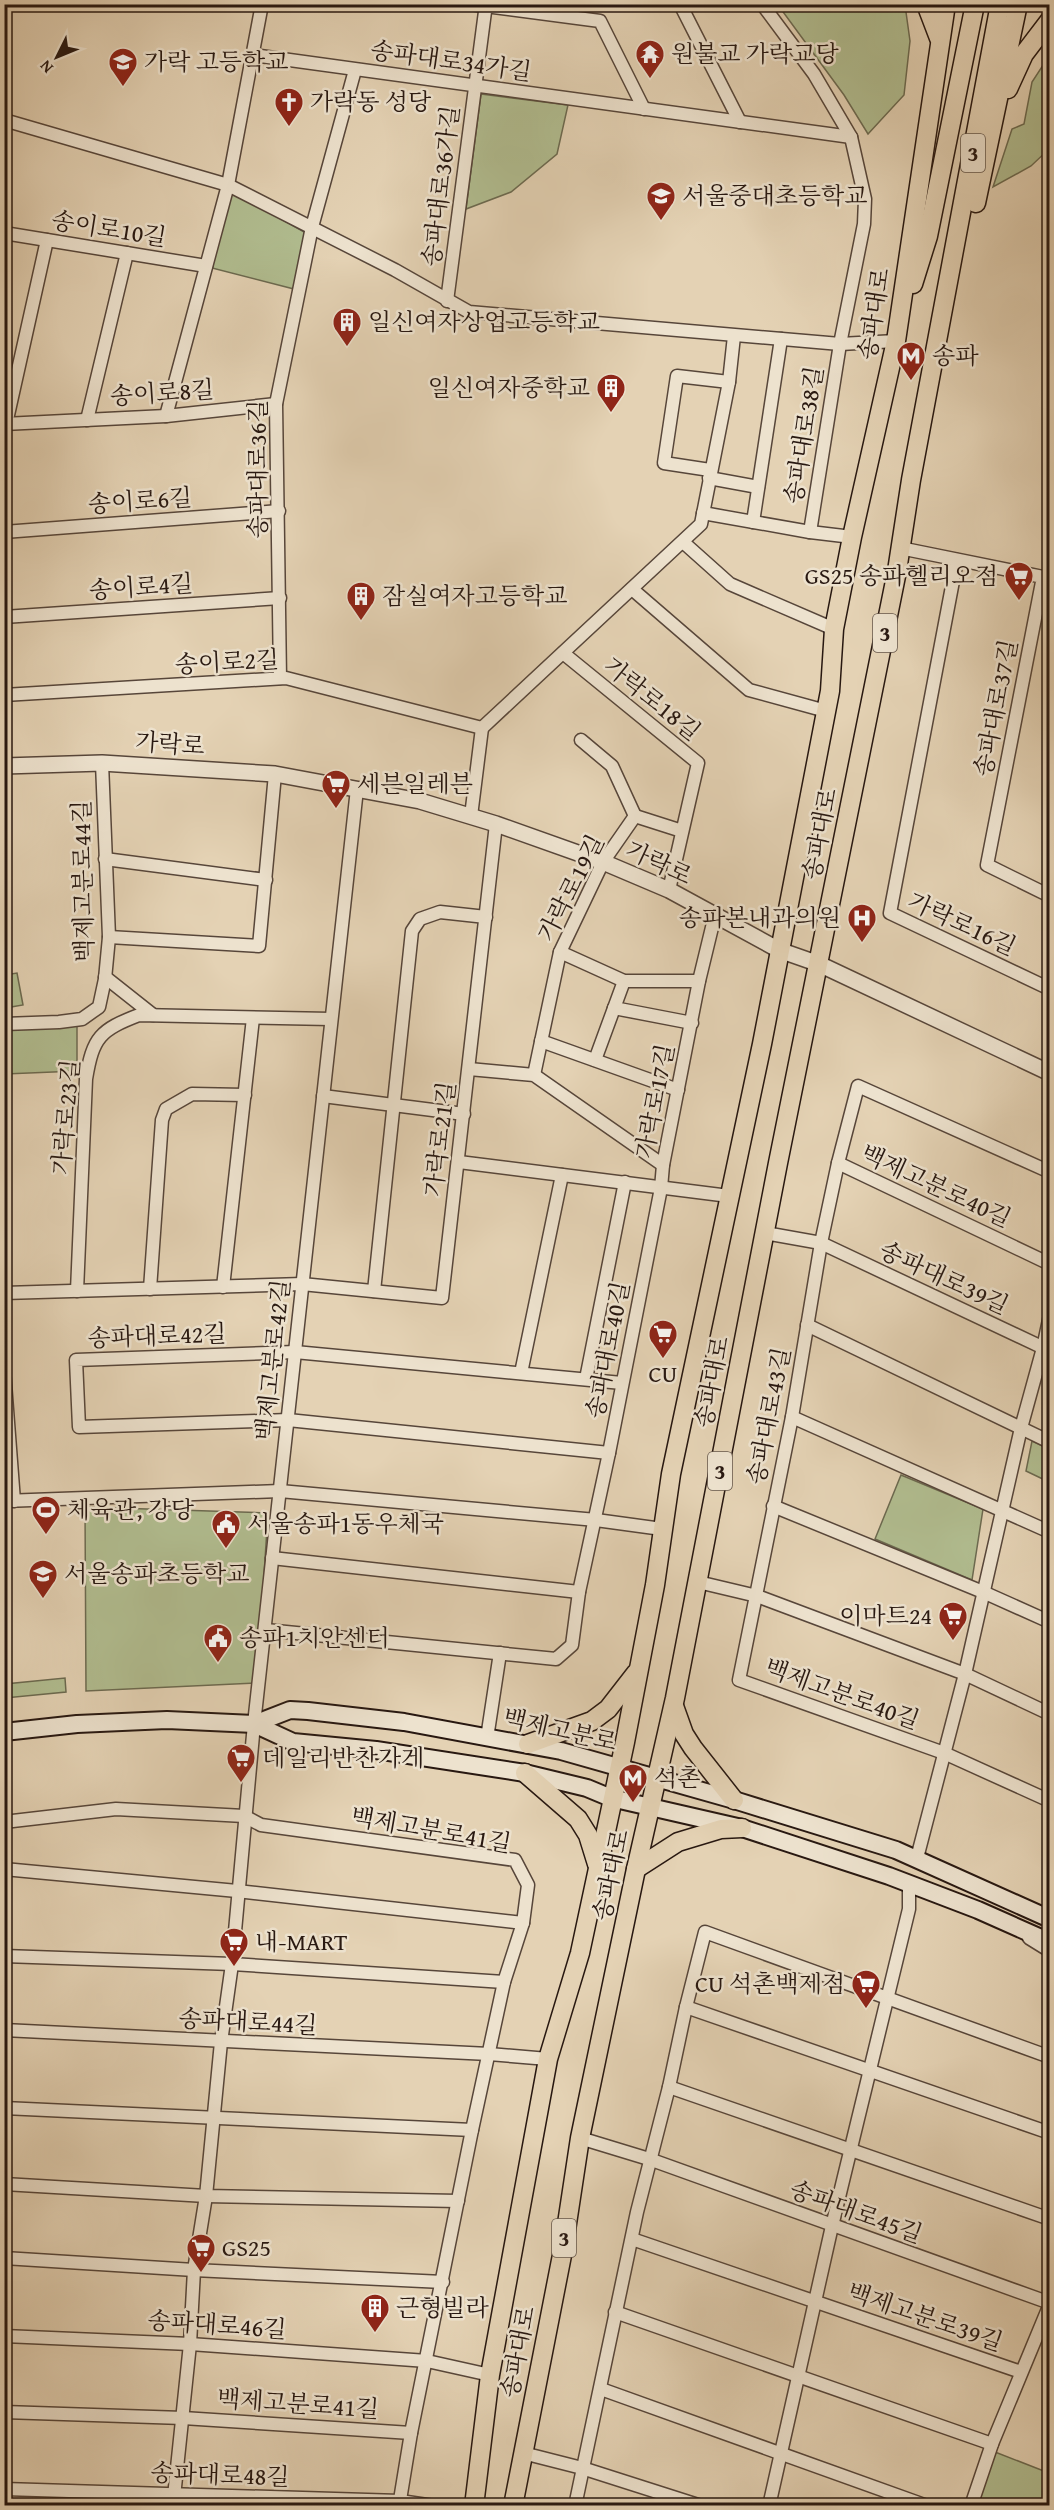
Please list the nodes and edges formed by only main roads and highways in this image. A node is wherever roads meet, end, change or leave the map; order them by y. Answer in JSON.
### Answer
{"nodes":[{"id":1,"x":926,"y":4,"type":"edge"},
{"id":2,"x":946,"y":4,"type":"edge"},
{"id":3,"x":975,"y":4,"type":"edge"},
{"id":4,"x":1000,"y":4,"type":"edge"},
{"id":5,"x":1018,"y":4,"type":"edge"},
{"id":6,"x":1050,"y":20,"type":"edge"},
{"id":7,"x":939,"y":38,"type":"junction"},
{"id":8,"x":993,"y":123,"type":"junction"},
{"id":9,"x":945,"y":301,"type":"junction"},
{"id":10,"x":896,"y":341,"type":"junction"},
{"id":11,"x":637,"y":1672,"type":"junction"},
{"id":12,"x":674,"y":1706,"type":"junction"},
{"id":13,"x":254,"y":1724,"type":"junction"},
{"id":14,"x":4,"y":1732,"type":"edge"},
{"id":15,"x":528,"y":1744,"type":"junction"},
{"id":16,"x":618,"y":1768,"type":"junction"},
{"id":17,"x":525,"y":1773,"type":"junction"},
{"id":18,"x":657,"y":1778,"type":"junction"},
{"id":19,"x":612,"y":1798,"type":"junction"},
{"id":20,"x":734,"y":1800,"type":"junction"},
{"id":21,"x":651,"y":1806,"type":"junction"},
{"id":22,"x":742,"y":1828,"type":"junction"},
{"id":23,"x":598,"y":1868,"type":"junction"},
{"id":24,"x":636,"y":1869,"type":"junction"},
{"id":25,"x":1050,"y":1919,"type":"edge"},
{"id":26,"x":1050,"y":1942,"type":"edge"},
{"id":27,"x":474,"y":2505,"type":"edge"},
{"id":28,"x":513,"y":2505,"type":"edge"}],
"edges":[{"from":1,"to":7,"type":"main road"},
{"from":2,"to":7,"type":"main road","name":"송파대로"},
{"from":3,"to":10,"type":"main road","number":"3"},
{"from":4,"to":9,"type":"main road","number":"3"},
{"from":5,"to":8,"type":"main road"},
{"from":6,"to":8,"type":"main road"},
{"from":7,"to":10,"type":"main road","name":"송파대로"},
{"from":8,"to":9,"type":"main road"},
{"from":9,"to":12,"type":"main road","name":"송파대로","number":"3"},
{"from":10,"to":11,"type":"main road","name":"송파대로","number":"3"},
{"from":11,"to":15,"type":"main road"},
{"from":11,"to":16,"type":"main road","name":"송파대로","number":"3"},
{"from":12,"to":18,"type":"main road","name":"송파대로","number":"3"},
{"from":12,"to":20,"type":"main road"},
{"from":13,"to":14,"type":"main road","name":"백제고분로"},
{"from":13,"to":15,"type":"main road","name":"백제고분로"},
{"from":13,"to":17,"type":"main road","name":"백제고분로"},
{"from":15,"to":16,"type":"main road","name":"백제고분로"},
{"from":16,"to":18,"type":"main road","name":"백제고분로"},
{"from":16,"to":19,"type":"main road","name":"송파대로","number":"3"},
{"from":17,"to":19,"type":"main road","name":"백제고분로"},
{"from":17,"to":23,"type":"main road"},
{"from":18,"to":20,"type":"main road","name":"백제고분로"},
{"from":18,"to":21,"type":"main road","name":"송파대로","number":"3"},
{"from":19,"to":21,"type":"main road","name":"백제고분로"},
{"from":19,"to":23,"type":"main road","name":"송파대로","number":"3"},
{"from":20,"to":25,"type":"main road","name":"백제고분로"},
{"from":21,"to":22,"type":"main road","name":"백제고분로"},
{"from":21,"to":24,"type":"main road","name":"송파대로","number":"3"},
{"from":22,"to":24,"type":"main road"},
{"from":22,"to":26,"type":"main road","name":"백제고분로"},
{"from":23,"to":27,"type":"main road","name":"송파대로","number":"3"},
{"from":24,"to":28,"type":"main road","name":"송파대로","number":"3"}]}
